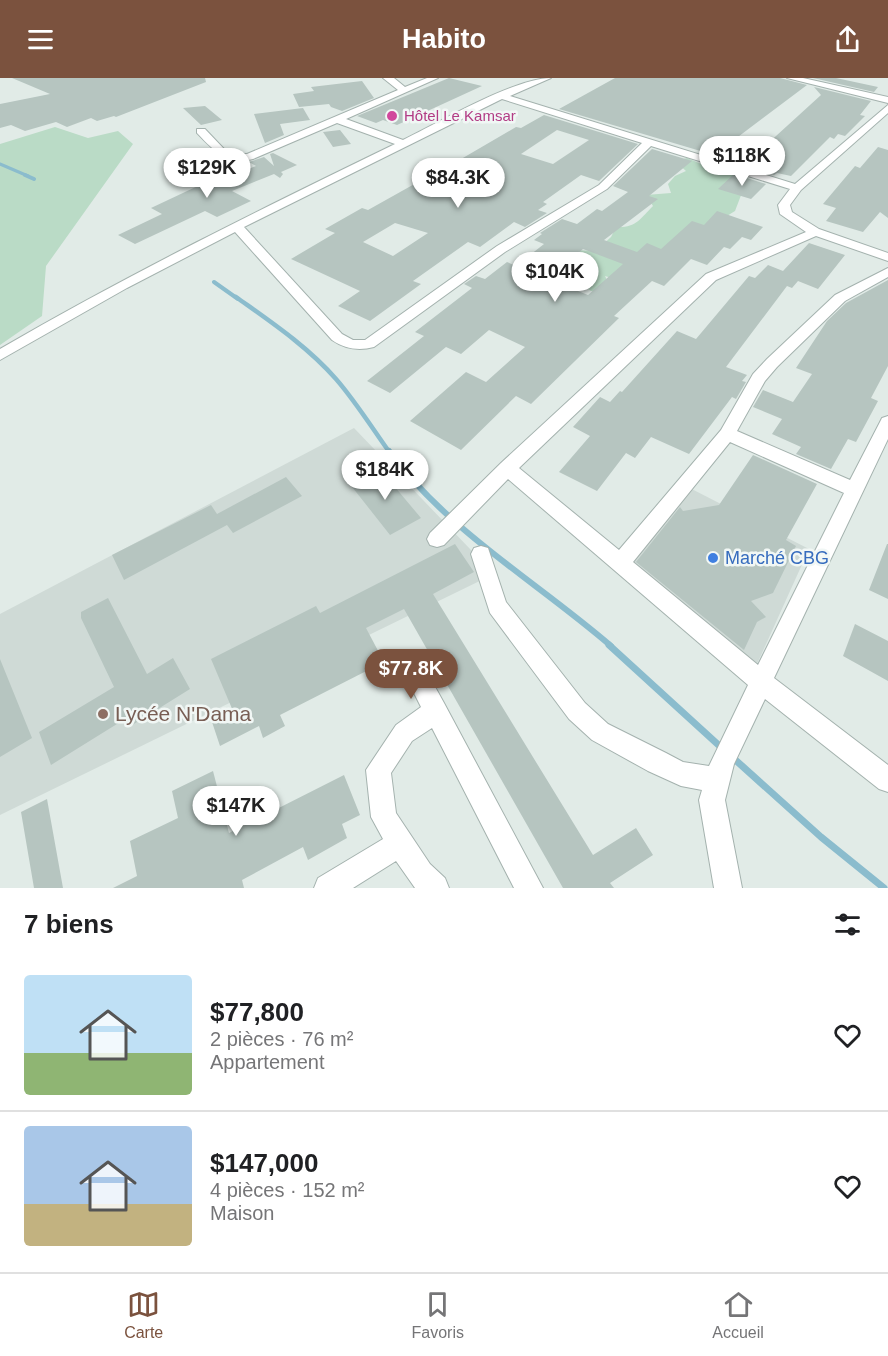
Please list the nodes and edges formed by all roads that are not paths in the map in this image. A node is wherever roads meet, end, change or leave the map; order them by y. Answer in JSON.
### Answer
{"nodes":[{"id":1,"x":387,"y":78,"type":"edge"},
{"id":2,"x":434,"y":78,"type":"edge"},
{"id":3,"x":547,"y":78,"type":"edge"},
{"id":4,"x":791,"y":78,"type":"edge"},
{"id":5,"x":403,"y":90,"type":"junction"},
{"id":6,"x":501,"y":96,"type":"junction"},
{"id":7,"x":888,"y":100,"type":"edge"},
{"id":8,"x":888,"y":108,"type":"edge"},
{"id":9,"x":336,"y":119,"type":"junction"},
{"id":10,"x":201,"y":131,"type":"dead end"},
{"id":11,"x":649,"y":142,"type":"junction"},
{"id":12,"x":404,"y":144,"type":"junction"},
{"id":13,"x":797,"y":188,"type":"junction"},
{"id":14,"x":236,"y":226,"type":"junction"},
{"id":15,"x":815,"y":232,"type":"junction"},
{"id":16,"x":888,"y":257,"type":"edge"},
{"id":17,"x":888,"y":272,"type":"edge"},
{"id":18,"x":0,"y":355,"type":"edge"},
{"id":19,"x":888,"y":422,"type":"edge"},
{"id":20,"x":727,"y":434,"type":"junction"},
{"id":21,"x":503,"y":472,"type":"junction"},
{"id":22,"x":855,"y":490,"type":"junction"},
{"id":23,"x":444,"y":532,"type":"dead end"},
{"id":24,"x":481,"y":554,"type":"dead end"},
{"id":25,"x":620,"y":563,"type":"junction"},
{"id":26,"x":415,"y":673,"type":"dead end"},
{"id":27,"x":757,"y":688,"type":"junction"},
{"id":28,"x":436,"y":711,"type":"junction"},
{"id":29,"x":720,"y":771,"type":"junction"},
{"id":30,"x":888,"y":780,"type":"edge"},
{"id":31,"x":400,"y":843,"type":"junction"},
{"id":32,"x":328,"y":888,"type":"edge"},
{"id":33,"x":435,"y":888,"type":"edge"},
{"id":34,"x":529,"y":888,"type":"edge"},
{"id":35,"x":728,"y":888,"type":"edge"}],
"edges":[{"from":1,"to":5,"type":"street"},
{"from":2,"to":5,"type":"street"},
{"from":3,"to":6,"type":"street"},
{"from":4,"to":7,"type":"street"},
{"from":5,"to":9,"type":"street"},
{"from":6,"to":11,"type":"street"},
{"from":6,"to":12,"type":"street"},
{"from":8,"to":13,"type":"street"},
{"from":9,"to":10,"type":"street"},
{"from":9,"to":12,"type":"street"},
{"from":11,"to":13,"type":"street"},
{"from":11,"to":14,"type":"street"},
{"from":12,"to":14,"type":"street"},
{"from":13,"to":15,"type":"street"},
{"from":14,"to":18,"type":"street"},
{"from":15,"to":16,"type":"street"},
{"from":15,"to":21,"type":"street"},
{"from":17,"to":20,"type":"street"},
{"from":19,"to":22,"type":"street"},
{"from":20,"to":22,"type":"street"},
{"from":20,"to":25,"type":"street"},
{"from":21,"to":23,"type":"street"},
{"from":21,"to":25,"type":"street"},
{"from":22,"to":27,"type":"street"},
{"from":24,"to":29,"type":"street"},
{"from":25,"to":27,"type":"street"},
{"from":26,"to":28,"type":"street"},
{"from":27,"to":29,"type":"street"},
{"from":27,"to":30,"type":"street"},
{"from":28,"to":31,"type":"street"},
{"from":28,"to":34,"type":"street"},
{"from":29,"to":35,"type":"street"},
{"from":31,"to":32,"type":"street"},
{"from":31,"to":33,"type":"street"}]}
